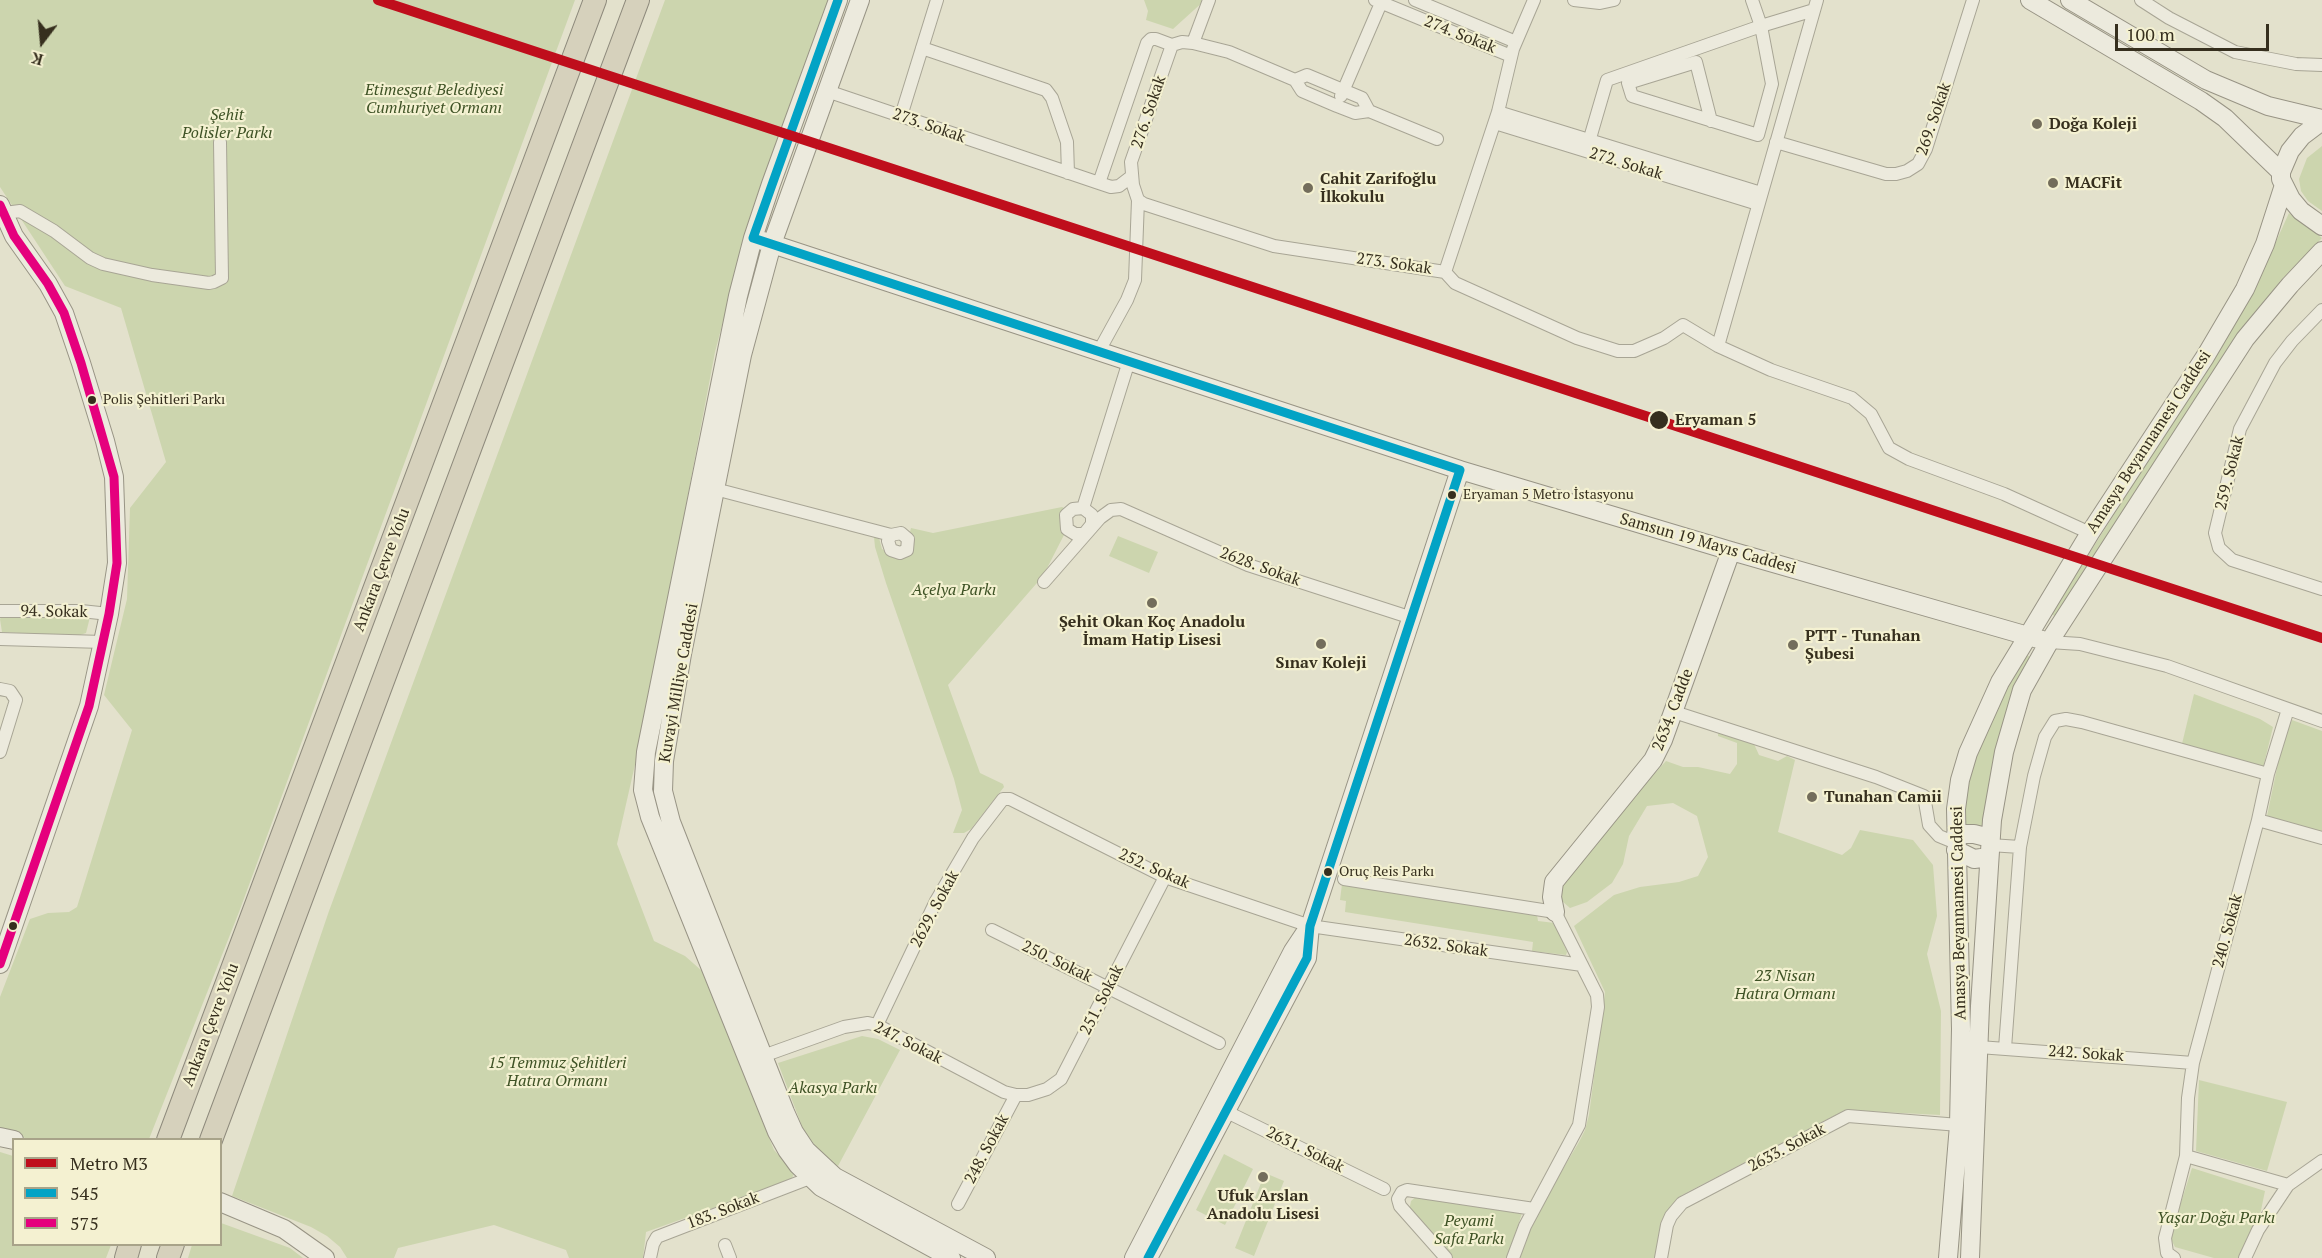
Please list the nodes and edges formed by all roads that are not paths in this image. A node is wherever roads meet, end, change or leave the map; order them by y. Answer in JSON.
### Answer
{"nodes":[{"id":1,"x":595,"y":0,"type":"edge"},
{"id":2,"x":638,"y":0,"type":"edge"},
{"id":3,"x":838,"y":0,"type":"edge"},
{"id":4,"x":860,"y":0,"type":"edge"},
{"id":5,"x":937,"y":0,"type":"edge"},
{"id":6,"x":1209,"y":0,"type":"edge"},
{"id":7,"x":1415,"y":0,"type":"edge"},
{"id":8,"x":1534,"y":0,"type":"edge"},
{"id":9,"x":1574,"y":0,"type":"edge"},
{"id":10,"x":1614,"y":0,"type":"edge"},
{"id":11,"x":1752,"y":0,"type":"edge"},
{"id":12,"x":1973,"y":0,"type":"edge"},
{"id":13,"x":2030,"y":0,"type":"edge"},
{"id":14,"x":2070,"y":0,"type":"edge"},
{"id":15,"x":2141,"y":0,"type":"edge"},
{"id":16,"x":1378,"y":1,"type":"edge"},
{"id":17,"x":1815,"y":5,"type":"edge"},
{"id":18,"x":1761,"y":26,"type":"junction"},
{"id":19,"x":1516,"y":42,"type":"junction"},
{"id":20,"x":1194,"y":43,"type":"junction"},
{"id":21,"x":1172,"y":45,"type":"junction"},
{"id":22,"x":922,"y":48,"type":"junction"},
{"id":23,"x":1511,"y":56,"type":"junction"},
{"id":24,"x":2322,"y":65,"type":"edge"},
{"id":25,"x":1295,"y":80,"type":"junction"},
{"id":26,"x":827,"y":91,"type":"junction"},
{"id":27,"x":1343,"y":91,"type":"junction"},
{"id":28,"x":1337,"y":106,"type":"junction"},
{"id":29,"x":1369,"y":111,"type":"junction"},
{"id":30,"x":901,"y":116,"type":"junction"},
{"id":31,"x":1496,"y":118,"type":"junction"},
{"id":32,"x":2322,"y":120,"type":"edge"},
{"id":33,"x":1711,"y":121,"type":"junction"},
{"id":34,"x":1437,"y":139,"type":"dead end"},
{"id":35,"x":220,"y":142,"type":"dead end"},
{"id":36,"x":1776,"y":142,"type":"junction"},
{"id":37,"x":1587,"y":146,"type":"junction"},
{"id":38,"x":1068,"y":173,"type":"junction"},
{"id":39,"x":1132,"y":176,"type":"junction"},
{"id":40,"x":2282,"y":179,"type":"junction"},
{"id":41,"x":1099,"y":183,"type":"junction"},
{"id":42,"x":1759,"y":198,"type":"junction"},
{"id":43,"x":1138,"y":200,"type":"junction"},
{"id":44,"x":4,"y":219,"type":"edge"},
{"id":45,"x":2322,"y":226,"type":"edge"},
{"id":46,"x":753,"y":238,"type":"junction"},
{"id":47,"x":772,"y":244,"type":"junction"},
{"id":48,"x":2322,"y":251,"type":"edge"},
{"id":49,"x":1445,"y":272,"type":"junction"},
{"id":50,"x":2322,"y":310,"type":"edge"},
{"id":51,"x":1718,"y":346,"type":"junction"},
{"id":52,"x":1099,"y":351,"type":"junction"},
{"id":53,"x":1129,"y":361,"type":"junction"},
{"id":54,"x":1460,"y":470,"type":"junction"},
{"id":55,"x":715,"y":489,"type":"junction"},
{"id":56,"x":1083,"y":508,"type":"junction"},
{"id":57,"x":1088,"y":532,"type":"junction"},
{"id":58,"x":2090,"y":534,"type":"junction"},
{"id":59,"x":891,"y":535,"type":"dead end"},
{"id":60,"x":1731,"y":551,"type":"junction"},
{"id":61,"x":1044,"y":582,"type":"dead end"},
{"id":62,"x":2322,"y":589,"type":"edge"},
{"id":63,"x":0,"y":611,"type":"edge"},
{"id":64,"x":109,"y":614,"type":"junction"},
{"id":65,"x":1412,"y":618,"type":"junction"},
{"id":66,"x":2028,"y":636,"type":"junction"},
{"id":67,"x":0,"y":639,"type":"edge"},
{"id":68,"x":103,"y":642,"type":"junction"},
{"id":69,"x":2049,"y":642,"type":"junction"},
{"id":70,"x":0,"y":689,"type":"edge"},
{"id":71,"x":2288,"y":709,"type":"junction"},
{"id":72,"x":1674,"y":712,"type":"junction"},
{"id":73,"x":2322,"y":721,"type":"edge"},
{"id":74,"x":0,"y":752,"type":"edge"},
{"id":75,"x":2268,"y":774,"type":"junction"},
{"id":76,"x":1003,"y":799,"type":"joint"},
{"id":77,"x":2258,"y":820,"type":"junction"},
{"id":78,"x":2322,"y":838,"type":"edge"},
{"id":79,"x":1956,"y":842,"type":"junction"},
{"id":80,"x":1990,"y":847,"type":"junction"},
{"id":81,"x":2020,"y":847,"type":"junction"},
{"id":82,"x":1165,"y":877,"type":"junction"},
{"id":83,"x":1344,"y":879,"type":"dead end"},
{"id":84,"x":1555,"y":912,"type":"junction"},
{"id":85,"x":699,"y":918,"type":"junction"},
{"id":86,"x":1310,"y":926,"type":"junction"},
{"id":87,"x":992,"y":930,"type":"dead end"},
{"id":88,"x":0,"y":964,"type":"edge"},
{"id":89,"x":1582,"y":965,"type":"junction"},
{"id":90,"x":1108,"y":987,"type":"junction"},
{"id":91,"x":877,"y":1025,"type":"junction"},
{"id":92,"x":1219,"y":1042,"type":"dead end"},
{"id":93,"x":1979,"y":1047,"type":"junction"},
{"id":94,"x":2005,"y":1048,"type":"junction"},
{"id":95,"x":763,"y":1056,"type":"junction"},
{"id":96,"x":2193,"y":1063,"type":"junction"},
{"id":97,"x":1016,"y":1095,"type":"junction"},
{"id":98,"x":1227,"y":1112,"type":"junction"},
{"id":99,"x":1959,"y":1125,"type":"junction"},
{"id":100,"x":170,"y":1136,"type":"edge"},
{"id":101,"x":212,"y":1138,"type":"edge"},
{"id":102,"x":2186,"y":1156,"type":"junction"},
{"id":103,"x":2322,"y":1161,"type":"edge"},
{"id":104,"x":810,"y":1178,"type":"junction"},
{"id":105,"x":2288,"y":1185,"type":"junction"},
{"id":106,"x":1384,"y":1189,"type":"dead end"},
{"id":107,"x":222,"y":1203,"type":"edge"},
{"id":108,"x":958,"y":1204,"type":"dead end"},
{"id":109,"x":1534,"y":1209,"type":"junction"},
{"id":110,"x":725,"y":1245,"type":"dead end"},
{"id":111,"x":2171,"y":1255,"type":"edge"},
{"id":112,"x":325,"y":1258,"type":"edge"},
{"id":113,"x":650,"y":1258,"type":"edge"},
{"id":114,"x":730,"y":1258,"type":"edge"},
{"id":115,"x":951,"y":1258,"type":"edge"},
{"id":116,"x":986,"y":1258,"type":"edge"},
{"id":117,"x":1134,"y":1258,"type":"edge"},
{"id":118,"x":1148,"y":1258,"type":"edge"},
{"id":119,"x":1446,"y":1258,"type":"edge"},
{"id":120,"x":1514,"y":1258,"type":"edge"},
{"id":121,"x":1661,"y":1258,"type":"edge"},
{"id":122,"x":1948,"y":1258,"type":"edge"},
{"id":123,"x":1970,"y":1258,"type":"edge"},
{"id":124,"x":2245,"y":1258,"type":"edge"}],
"edges":[{"from":1,"to":100,"type":"highway","name":"Ankara Çevre Yolu"},
{"from":2,"to":101,"type":"highway"},
{"from":3,"to":46,"type":"main road","name":"Kuvayi Milliye Caddesi"},
{"from":4,"to":26,"type":"main road","name":"Kuvayi Milliye Caddesi"},
{"from":5,"to":22,"type":"street"},
{"from":6,"to":20,"type":"street"},
{"from":7,"to":19,"type":"street","name":"274. Sokak"},
{"from":8,"to":19,"type":"street","name":"273. Sokak"},
{"from":9,"to":10,"type":"street"},
{"from":11,"to":18,"type":"street"},
{"from":12,"to":36,"type":"street","name":"269. Sokak"},
{"from":13,"to":40,"type":"main road"},
{"from":14,"to":32,"type":"main road"},
{"from":15,"to":24,"type":"street"},
{"from":16,"to":23,"type":"street","name":"274. Sokak"},
{"from":16,"to":27,"type":"street"},
{"from":17,"to":18,"type":"street"},
{"from":17,"to":36,"type":"street"},
{"from":18,"to":33,"type":"street"},
{"from":18,"to":37,"type":"street"},
{"from":19,"to":23,"type":"street","name":"273. Sokak"},
{"from":20,"to":21,"type":"street","name":"276. Sokak"},
{"from":20,"to":25,"type":"street","name":"276. Sokak"},
{"from":21,"to":39,"type":"street","name":"276. Sokak"},
{"from":21,"to":41,"type":"street","name":"276. Sokak"},
{"from":22,"to":30,"type":"street"},
{"from":22,"to":38,"type":"street"},
{"from":23,"to":31,"type":"street","name":"273. Sokak"},
{"from":25,"to":27,"type":"street"},
{"from":25,"to":28,"type":"street"},
{"from":26,"to":30,"type":"street","name":"273. Sokak"},
{"from":26,"to":47,"type":"main road","name":"Kuvayi Milliye Caddesi"},
{"from":27,"to":28,"type":"street"},
{"from":27,"to":29,"type":"street"},
{"from":28,"to":29,"type":"street"},
{"from":29,"to":34,"type":"street"},
{"from":30,"to":38,"type":"street","name":"273. Sokak"},
{"from":31,"to":37,"type":"street","name":"272. Sokak"},
{"from":31,"to":49,"type":"street","name":"273. Sokak"},
{"from":32,"to":40,"type":"main road","name":"Amasya Beyannamesi Caddesi"},
{"from":33,"to":33,"type":"street"},
{"from":35,"to":44,"type":"street"},
{"from":36,"to":42,"type":"street"},
{"from":37,"to":42,"type":"street","name":"272. Sokak"},
{"from":38,"to":41,"type":"street","name":"273. Sokak"},
{"from":39,"to":41,"type":"street","name":"273. Sokak"},
{"from":39,"to":43,"type":"street","name":"276. Sokak"},
{"from":40,"to":45,"type":"main road"},
{"from":40,"to":58,"type":"main road","name":"Amasya Beyannamesi Caddesi"},
{"from":42,"to":51,"type":"street"},
{"from":43,"to":49,"type":"street","name":"273. Sokak"},
{"from":43,"to":52,"type":"street","name":"276. Sokak"},
{"from":44,"to":64,"type":"main road"},
{"from":46,"to":47,"type":"main road","name":"Samsun 19 Mayıs Caddesi"},
{"from":46,"to":85,"type":"main road","name":"Kuvayi Milliye Caddesi"},
{"from":47,"to":52,"type":"main road","name":"Samsun 19 Mayıs Caddesi"},
{"from":47,"to":55,"type":"main road","name":"Kuvayi Milliye Caddesi"},
{"from":48,"to":69,"type":"main road","name":"Amasya Beyannamesi Caddesi"},
{"from":49,"to":51,"type":"street"},
{"from":50,"to":62,"type":"street","name":"259. Sokak"},
{"from":51,"to":58,"type":"street"},
{"from":52,"to":53,"type":"main road","name":"Samsun 19 Mayıs Caddesi"},
{"from":53,"to":54,"type":"main road","name":"Samsun 19 Mayıs Caddesi"},
{"from":53,"to":56,"type":"street"},
{"from":54,"to":60,"type":"main road","name":"Samsun 19 Mayıs Caddesi"},
{"from":54,"to":65,"type":"main road"},
{"from":55,"to":59,"type":"street"},
{"from":55,"to":85,"type":"main road","name":"Kuvayi Milliye Caddesi"},
{"from":56,"to":57,"type":"street"},
{"from":56,"to":57,"type":"street"},
{"from":57,"to":61,"type":"street"},
{"from":57,"to":65,"type":"street","name":"2628. Sokak"},
{"from":58,"to":66,"type":"main road","name":"Amasya Beyannamesi Caddesi"},
{"from":60,"to":66,"type":"main road","name":"Samsun 19 Mayıs Caddesi"},
{"from":60,"to":72,"type":"main road","name":"2634. Cadde"},
{"from":63,"to":64,"type":"street","name":"94. Sokak"},
{"from":64,"to":68,"type":"main road"},
{"from":65,"to":86,"type":"main road"},
{"from":66,"to":69,"type":"main road","name":"Samsun 19 Mayıs Caddesi"},
{"from":66,"to":79,"type":"main road","name":"Amasya Beyannamesi Caddesi"},
{"from":67,"to":68,"type":"street","name":"94. Sokak"},
{"from":68,"to":88,"type":"main road"},
{"from":69,"to":71,"type":"street"},
{"from":69,"to":80,"type":"main road","name":"Amasya Beyannamesi Caddesi"},
{"from":70,"to":74,"type":"street"},
{"from":71,"to":73,"type":"street"},
{"from":71,"to":75,"type":"street","name":"240. Sokak"},
{"from":72,"to":79,"type":"street"},
{"from":72,"to":84,"type":"main road","name":"2634. Cadde"},
{"from":75,"to":77,"type":"street","name":"240. Sokak"},
{"from":75,"to":81,"type":"street"},
{"from":76,"to":82,"type":"street","name":"252. Sokak"},
{"from":76,"to":91,"type":"street","name":"2629. Sokak"},
{"from":77,"to":78,"type":"street"},
{"from":77,"to":96,"type":"street","name":"240. Sokak"},
{"from":79,"to":80,"type":"main road"},
{"from":79,"to":99,"type":"main road","name":"Amasya Beyannamesi Caddesi"},
{"from":80,"to":81,"type":"street"},
{"from":80,"to":93,"type":"main road","name":"Amasya Beyannamesi Caddesi"},
{"from":81,"to":94,"type":"street"},
{"from":82,"to":86,"type":"street","name":"252. Sokak"},
{"from":82,"to":90,"type":"street","name":"251. Sokak"},
{"from":83,"to":84,"type":"street"},
{"from":84,"to":89,"type":"street"},
{"from":85,"to":95,"type":"main road","name":"Kuvayi Milliye Caddesi"},
{"from":85,"to":104,"type":"main road","name":"Kuvayi Milliye Caddesi"},
{"from":86,"to":89,"type":"street","name":"2632. Sokak"},
{"from":86,"to":98,"type":"main road"},
{"from":86,"to":117,"type":"main road"},
{"from":87,"to":90,"type":"street","name":"250. Sokak"},
{"from":89,"to":109,"type":"street"},
{"from":90,"to":92,"type":"street","name":"250. Sokak"},
{"from":90,"to":97,"type":"street","name":"251. Sokak"},
{"from":91,"to":95,"type":"street","name":"247. Sokak"},
{"from":91,"to":97,"type":"street","name":"247. Sokak"},
{"from":93,"to":94,"type":"street","name":"242. Sokak"},
{"from":93,"to":123,"type":"main road","name":"Amasya Beyannamesi Caddesi"},
{"from":94,"to":96,"type":"street","name":"242. Sokak"},
{"from":95,"to":116,"type":"main road","name":"Kuvayi Milliye Caddesi"},
{"from":96,"to":102,"type":"street","name":"240. Sokak"},
{"from":97,"to":108,"type":"street","name":"248. Sokak"},
{"from":98,"to":106,"type":"street","name":"2631. Sokak"},
{"from":98,"to":118,"type":"main road"},
{"from":99,"to":121,"type":"street","name":"2633. Sokak"},
{"from":99,"to":122,"type":"main road","name":"Amasya Beyannamesi Caddesi"},
{"from":102,"to":105,"type":"street"},
{"from":102,"to":111,"type":"street","name":"240. Sokak"},
{"from":103,"to":105,"type":"street"},
{"from":104,"to":113,"type":"street","name":"183. Sokak"},
{"from":104,"to":115,"type":"main road","name":"Kuvayi Milliye Caddesi"},
{"from":105,"to":124,"type":"street"},
{"from":107,"to":112,"type":"main road"},
{"from":109,"to":119,"type":"street"},
{"from":109,"to":120,"type":"street"},
{"from":110,"to":114,"type":"street"}]}
